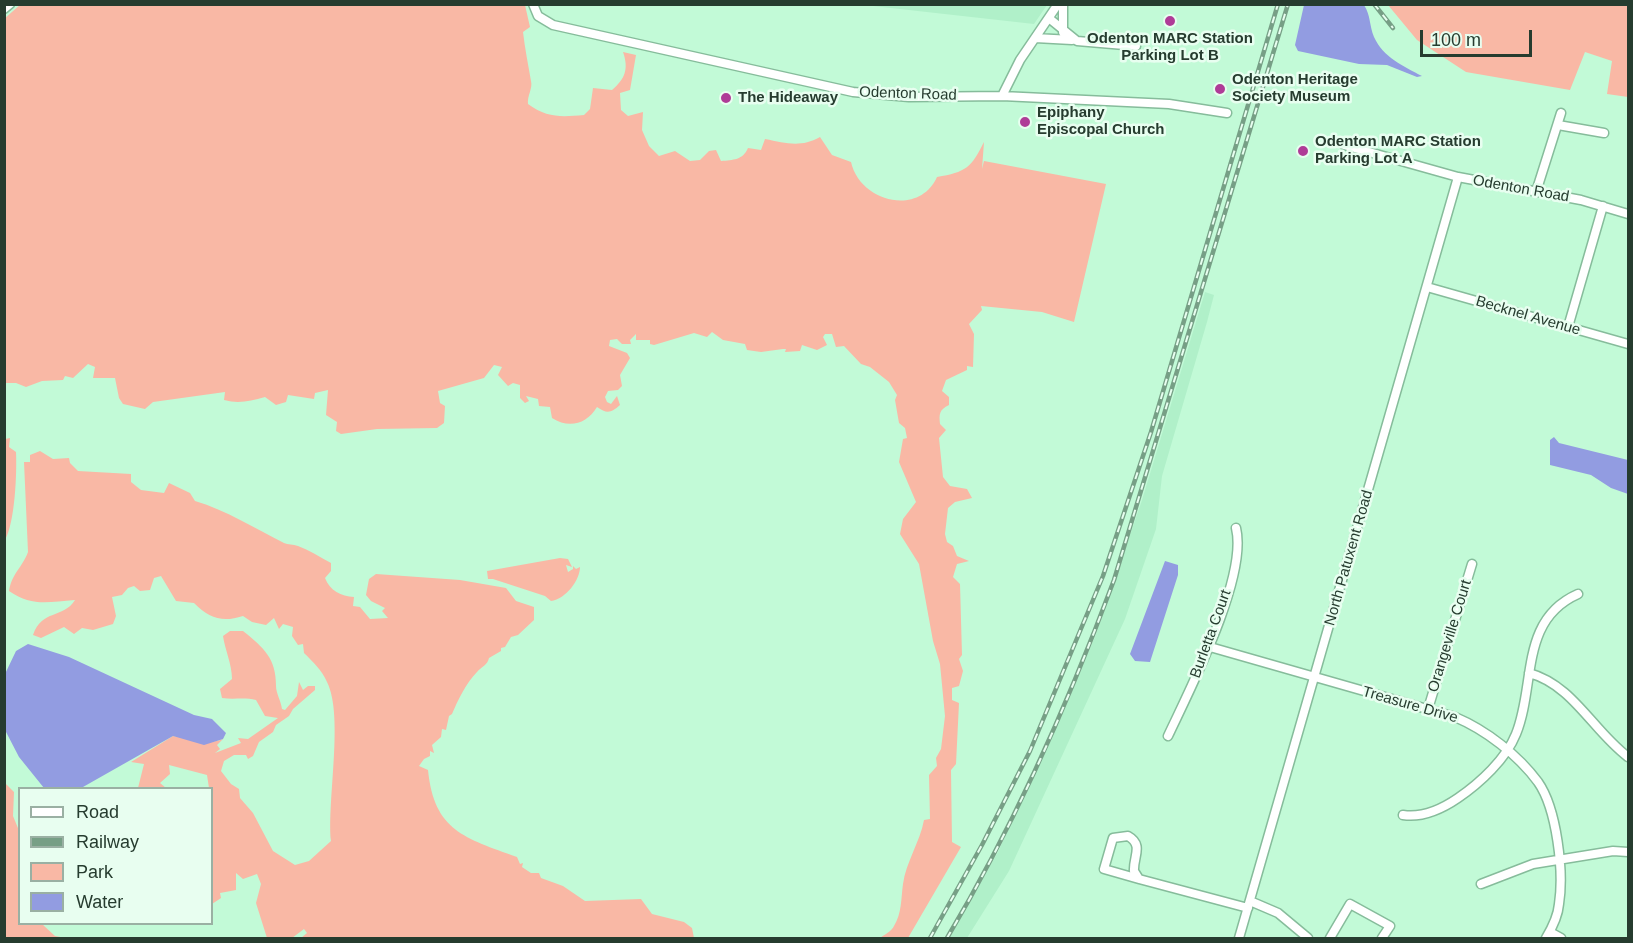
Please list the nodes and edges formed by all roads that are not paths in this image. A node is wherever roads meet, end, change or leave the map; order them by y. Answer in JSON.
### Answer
{"nodes":[{"id":1,"x":10,"y":4,"type":"edge"},
{"id":2,"x":533,"y":4,"type":"edge"},
{"id":3,"x":1058,"y":4,"type":"edge"},
{"id":4,"x":1063,"y":4,"type":"edge"},
{"id":5,"x":4,"y":9,"type":"edge"},
{"id":6,"x":1050,"y":19,"type":"junction"},
{"id":7,"x":1063,"y":32,"type":"junction"},
{"id":8,"x":1035,"y":38,"type":"junction"},
{"id":9,"x":1072,"y":40,"type":"junction"},
{"id":10,"x":1136,"y":46,"type":"dead end"},
{"id":11,"x":1002,"y":96,"type":"junction"},
{"id":12,"x":1227,"y":113,"type":"dead end"},
{"id":13,"x":1561,"y":113,"type":"dead end"},
{"id":14,"x":1558,"y":125,"type":"junction"},
{"id":15,"x":1604,"y":133,"type":"dead end"},
{"id":16,"x":1344,"y":145,"type":"dead end"},
{"id":17,"x":1458,"y":177,"type":"junction"},
{"id":18,"x":1536,"y":192,"type":"junction"},
{"id":19,"x":1603,"y":206,"type":"junction"},
{"id":20,"x":1629,"y":214,"type":"edge"},
{"id":21,"x":1427,"y":287,"type":"junction"},
{"id":22,"x":1568,"y":327,"type":"junction"},
{"id":23,"x":1629,"y":344,"type":"edge"},
{"id":24,"x":1236,"y":528,"type":"dead end"},
{"id":25,"x":1472,"y":564,"type":"dead end"},
{"id":26,"x":1578,"y":594,"type":"dead end"},
{"id":27,"x":1210,"y":647,"type":"junction"},
{"id":28,"x":1529,"y":672,"type":"junction"},
{"id":29,"x":1315,"y":678,"type":"junction"},
{"id":30,"x":1428,"y":709,"type":"junction"},
{"id":31,"x":1168,"y":736,"type":"dead end"},
{"id":32,"x":1506,"y":751,"type":"junction"},
{"id":33,"x":1629,"y":757,"type":"edge"},
{"id":34,"x":1403,"y":815,"type":"dead end"},
{"id":35,"x":1629,"y":852,"type":"edge"},
{"id":36,"x":1559,"y":860,"type":"junction"},
{"id":37,"x":1139,"y":879,"type":"junction"},
{"id":38,"x":1481,"y":884,"type":"dead end"},
{"id":39,"x":1249,"y":905,"type":"junction"},
{"id":40,"x":1548,"y":936,"type":"edge"},
{"id":41,"x":1239,"y":939,"type":"edge"},
{"id":42,"x":1308,"y":939,"type":"edge"},
{"id":43,"x":1330,"y":939,"type":"edge"},
{"id":44,"x":1382,"y":939,"type":"edge"},
{"id":45,"x":1561,"y":939,"type":"edge"}],
"edges":[{"from":1,"to":5,"type":"street"},
{"from":2,"to":11,"type":"street","name":"Odenton Road"},
{"from":3,"to":6,"type":"street"},
{"from":4,"to":7,"type":"street"},
{"from":6,"to":7,"type":"street"},
{"from":6,"to":8,"type":"street"},
{"from":7,"to":9,"type":"street"},
{"from":8,"to":9,"type":"street"},
{"from":8,"to":11,"type":"street"},
{"from":9,"to":10,"type":"street"},
{"from":11,"to":12,"type":"street","name":"Odenton Road"},
{"from":13,"to":14,"type":"street"},
{"from":14,"to":15,"type":"street"},
{"from":14,"to":18,"type":"street"},
{"from":16,"to":17,"type":"street","name":"Odenton Road"},
{"from":17,"to":18,"type":"street","name":"Odenton Road"},
{"from":17,"to":21,"type":"street","name":"North Patuxent Road"},
{"from":18,"to":19,"type":"street","name":"Odenton Road"},
{"from":19,"to":20,"type":"street","name":"Odenton Road"},
{"from":19,"to":22,"type":"street"},
{"from":21,"to":22,"type":"street","name":"Becknel Avenue"},
{"from":21,"to":29,"type":"street","name":"North Patuxent Road"},
{"from":22,"to":23,"type":"street","name":"Becknel Avenue"},
{"from":24,"to":27,"type":"street","name":"Burletta Court"},
{"from":25,"to":30,"type":"street","name":"Orangeville Court"},
{"from":26,"to":28,"type":"street"},
{"from":27,"to":29,"type":"street","name":"Treasure Drive"},
{"from":27,"to":31,"type":"street","name":"Burletta Court"},
{"from":28,"to":32,"type":"street"},
{"from":28,"to":33,"type":"street"},
{"from":29,"to":30,"type":"street","name":"Treasure Drive"},
{"from":29,"to":39,"type":"street","name":"North Patuxent Road"},
{"from":30,"to":32,"type":"street","name":"Treasure Drive"},
{"from":32,"to":34,"type":"street"},
{"from":32,"to":36,"type":"street","name":"Treasure Drive"},
{"from":35,"to":36,"type":"street"},
{"from":36,"to":38,"type":"street"},
{"from":36,"to":40,"type":"street","name":"Treasure Drive"},
{"from":37,"to":37,"type":"street"},
{"from":37,"to":39,"type":"street"},
{"from":39,"to":41,"type":"street","name":"North Patuxent Road"},
{"from":39,"to":42,"type":"street"},
{"from":40,"to":45,"type":"street"},
{"from":43,"to":44,"type":"street"}]}
